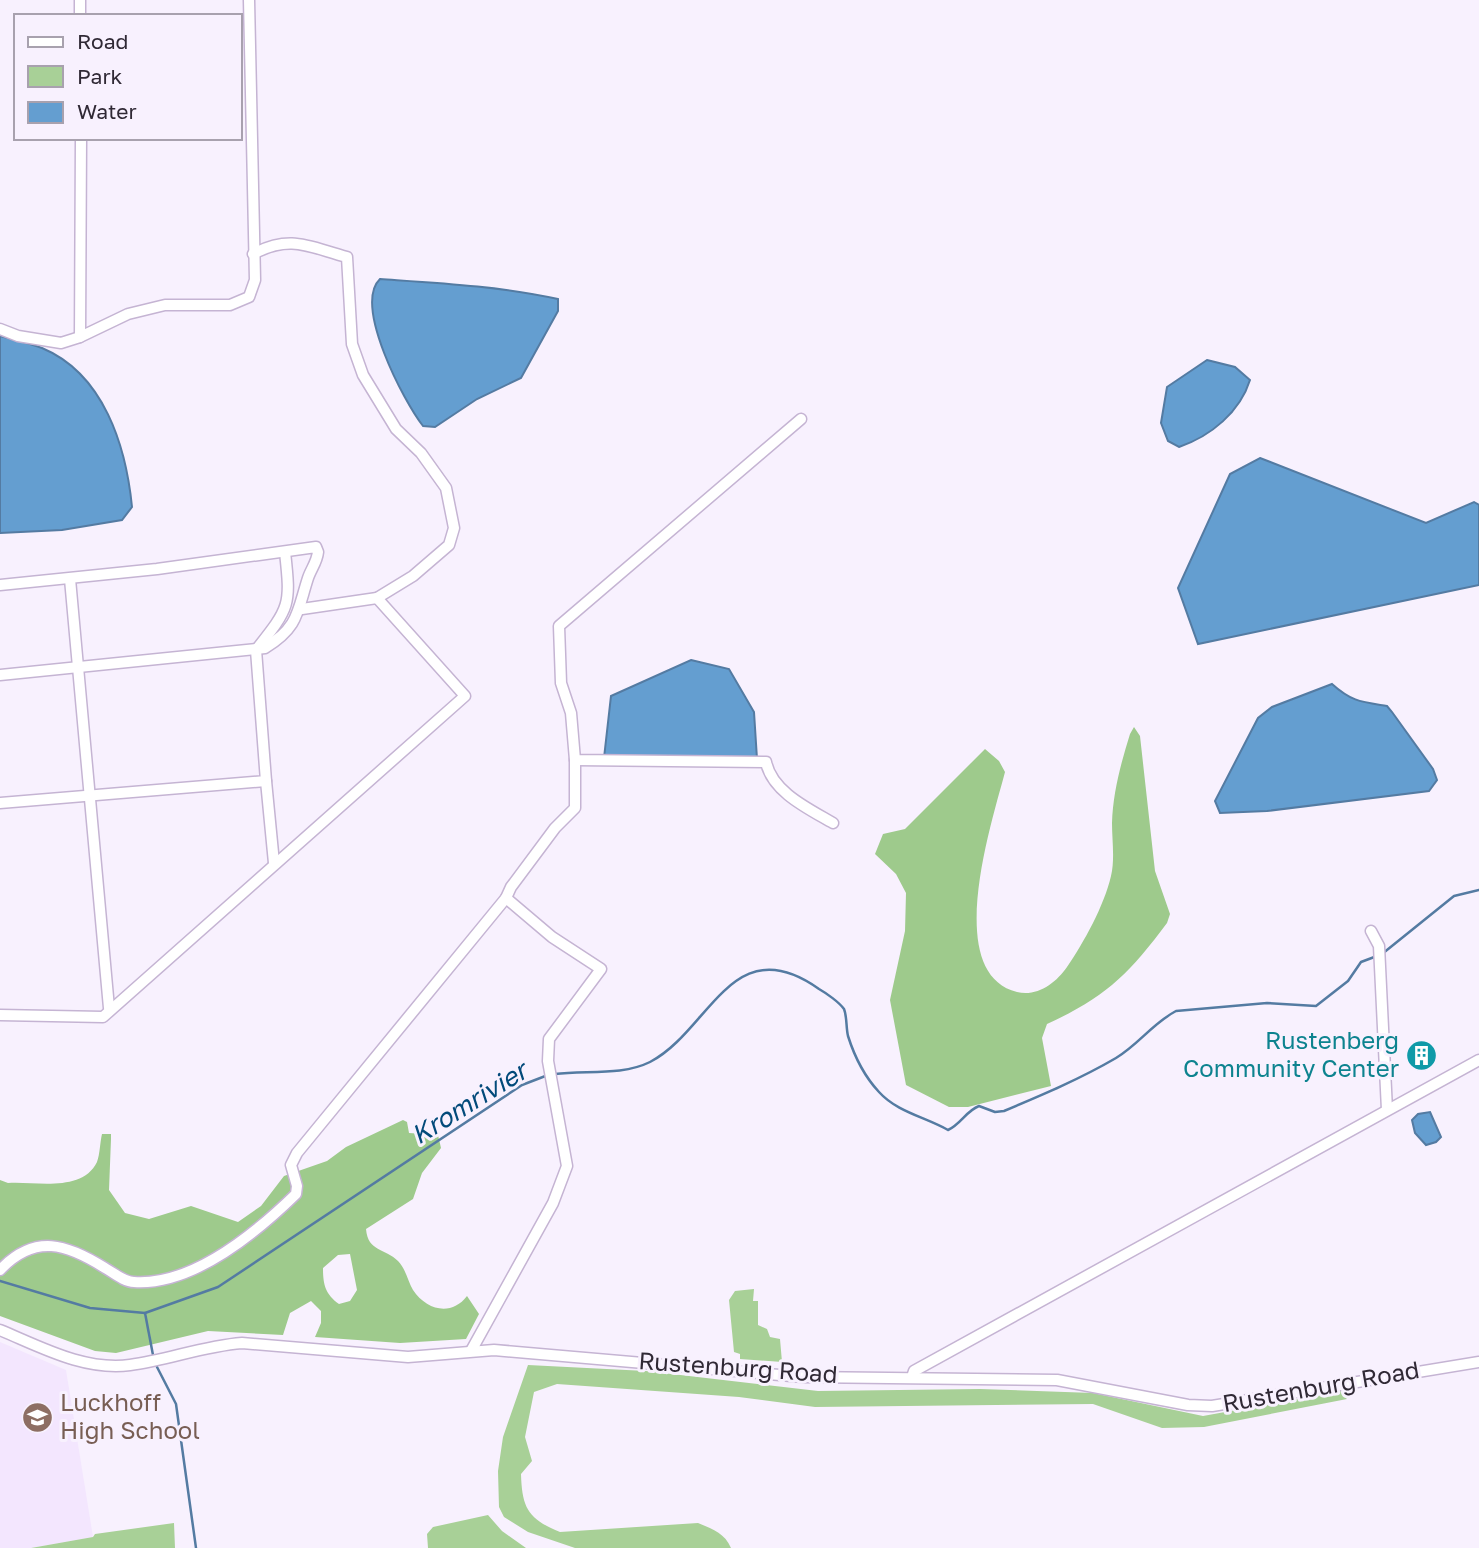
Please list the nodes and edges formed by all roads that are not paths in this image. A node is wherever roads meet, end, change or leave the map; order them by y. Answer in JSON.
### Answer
{"nodes":[{"id":1,"x":249,"y":0,"type":"edge"},
{"id":2,"x":81,"y":140,"type":"edge"},
{"id":3,"x":253,"y":254,"type":"junction"},
{"id":4,"x":0,"y":329,"type":"edge"},
{"id":5,"x":80,"y":337,"type":"junction"},
{"id":6,"x":801,"y":419,"type":"dead end"},
{"id":7,"x":285,"y":552,"type":"junction"},
{"id":8,"x":70,"y":579,"type":"junction"},
{"id":9,"x":0,"y":585,"type":"edge"},
{"id":10,"x":377,"y":598,"type":"junction"},
{"id":11,"x":302,"y":610,"type":"junction"},
{"id":12,"x":256,"y":650,"type":"junction"},
{"id":13,"x":79,"y":668,"type":"junction"},
{"id":14,"x":0,"y":675,"type":"edge"},
{"id":15,"x":575,"y":760,"type":"junction"},
{"id":16,"x":266,"y":781,"type":"junction"},
{"id":17,"x":89,"y":795,"type":"junction"},
{"id":18,"x":0,"y":803,"type":"edge"},
{"id":19,"x":833,"y":823,"type":"dead end"},
{"id":20,"x":274,"y":863,"type":"junction"},
{"id":21,"x":506,"y":898,"type":"junction"},
{"id":22,"x":1371,"y":931,"type":"dead end"},
{"id":23,"x":109,"y":1008,"type":"junction"},
{"id":24,"x":0,"y":1015,"type":"edge"},
{"id":25,"x":1479,"y":1060,"type":"edge"},
{"id":26,"x":1387,"y":1110,"type":"junction"},
{"id":27,"x":0,"y":1270,"type":"edge"},
{"id":28,"x":0,"y":1330,"type":"edge"},
{"id":29,"x":471,"y":1352,"type":"junction"},
{"id":30,"x":1479,"y":1362,"type":"edge"},
{"id":31,"x":912,"y":1377,"type":"junction"}],
"edges":[{"from":1,"to":3,"type":"street"},
{"from":2,"to":5,"type":"street"},
{"from":3,"to":5,"type":"street"},
{"from":3,"to":10,"type":"street"},
{"from":4,"to":5,"type":"street"},
{"from":6,"to":15,"type":"street"},
{"from":7,"to":8,"type":"street"},
{"from":7,"to":11,"type":"street"},
{"from":7,"to":12,"type":"street"},
{"from":8,"to":9,"type":"street"},
{"from":8,"to":13,"type":"street"},
{"from":10,"to":11,"type":"street"},
{"from":10,"to":20,"type":"street"},
{"from":11,"to":12,"type":"street"},
{"from":12,"to":13,"type":"street"},
{"from":12,"to":16,"type":"street"},
{"from":13,"to":14,"type":"street"},
{"from":13,"to":17,"type":"street"},
{"from":15,"to":19,"type":"street"},
{"from":15,"to":21,"type":"street"},
{"from":16,"to":17,"type":"street"},
{"from":16,"to":20,"type":"street"},
{"from":17,"to":18,"type":"street"},
{"from":17,"to":23,"type":"street"},
{"from":20,"to":23,"type":"street"},
{"from":21,"to":27,"type":"street"},
{"from":21,"to":29,"type":"street"},
{"from":22,"to":26,"type":"street"},
{"from":23,"to":24,"type":"street"},
{"from":25,"to":26,"type":"street"},
{"from":26,"to":31,"type":"street"},
{"from":28,"to":29,"type":"street","name":"Rustenburg Road"},
{"from":29,"to":31,"type":"street","name":"Rustenburg Road"},
{"from":30,"to":31,"type":"street","name":"Rustenburg Road"}]}
